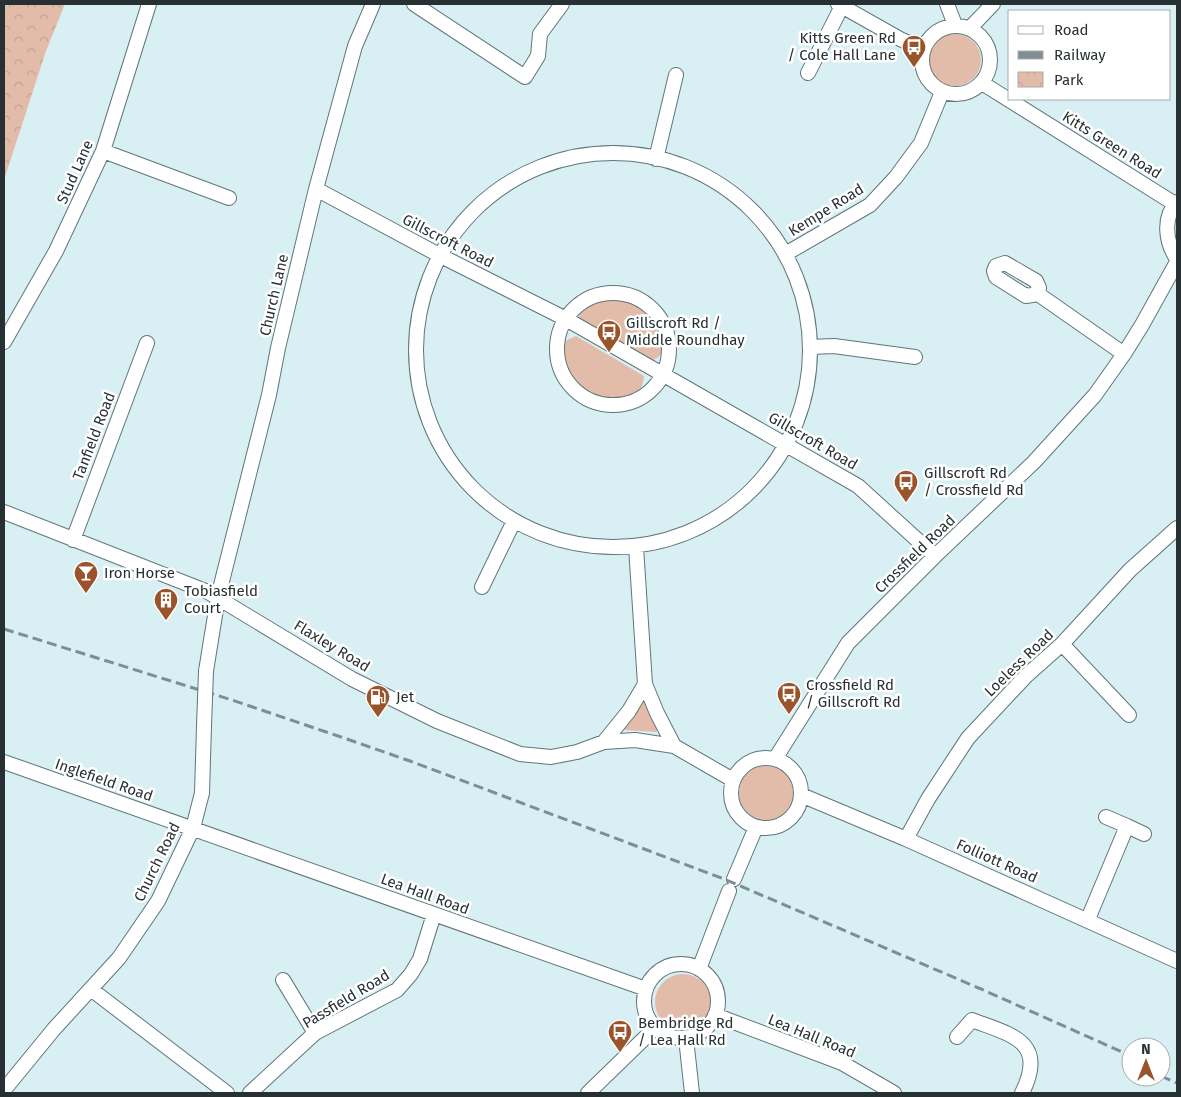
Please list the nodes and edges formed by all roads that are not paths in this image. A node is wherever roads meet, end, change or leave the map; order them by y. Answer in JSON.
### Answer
{"nodes":[{"id":1,"x":149,"y":4,"type":"edge"},
{"id":2,"x":373,"y":4,"type":"edge"},
{"id":3,"x":414,"y":4,"type":"edge"},
{"id":4,"x":562,"y":4,"type":"edge"},
{"id":5,"x":947,"y":4,"type":"edge"},
{"id":6,"x":993,"y":4,"type":"edge"},
{"id":7,"x":840,"y":5,"type":"edge"},
{"id":8,"x":955,"y":25,"type":"junction"},
{"id":9,"x":970,"y":28,"type":"junction"},
{"id":10,"x":922,"y":49,"type":"junction"},
{"id":11,"x":808,"y":73,"type":"dead end"},
{"id":12,"x":676,"y":75,"type":"dead end"},
{"id":13,"x":982,"y":82,"type":"junction"},
{"id":14,"x":942,"y":92,"type":"junction"},
{"id":15,"x":1008,"y":98,"type":"edge"},
{"id":16,"x":1011,"y":100,"type":"edge"},
{"id":17,"x":103,"y":151,"type":"junction"},
{"id":18,"x":656,"y":159,"type":"junction"},
{"id":19,"x":316,"y":189,"type":"junction"},
{"id":20,"x":229,"y":198,"type":"dead end"},
{"id":21,"x":1176,"y":203,"type":"edge"},
{"id":22,"x":787,"y":252,"type":"junction"},
{"id":23,"x":439,"y":255,"type":"junction"},
{"id":24,"x":1177,"y":260,"type":"edge"},
{"id":25,"x":1038,"y":294,"type":"dead end"},
{"id":26,"x":566,"y":320,"type":"junction"},
{"id":27,"x":4,"y":342,"type":"edge"},
{"id":28,"x":147,"y":342,"type":"dead end"},
{"id":29,"x":810,"y":347,"type":"junction"},
{"id":30,"x":1124,"y":354,"type":"junction"},
{"id":31,"x":915,"y":357,"type":"dead end"},
{"id":32,"x":661,"y":374,"type":"junction"},
{"id":33,"x":786,"y":444,"type":"junction"},
{"id":34,"x":4,"y":512,"type":"edge"},
{"id":35,"x":513,"y":523,"type":"junction"},
{"id":36,"x":1177,"y":528,"type":"edge"},
{"id":37,"x":73,"y":540,"type":"junction"},
{"id":38,"x":636,"y":547,"type":"junction"},
{"id":39,"x":935,"y":556,"type":"junction"},
{"id":40,"x":482,"y":587,"type":"dead end"},
{"id":41,"x":218,"y":597,"type":"junction"},
{"id":42,"x":1062,"y":644,"type":"junction"},
{"id":43,"x":646,"y":684,"type":"junction"},
{"id":44,"x":1129,"y":715,"type":"dead end"},
{"id":45,"x":604,"y":742,"type":"junction"},
{"id":46,"x":674,"y":746,"type":"junction"},
{"id":47,"x":774,"y":759,"type":"junction"},
{"id":48,"x":4,"y":762,"type":"edge"},
{"id":49,"x":733,"y":780,"type":"junction"},
{"id":50,"x":801,"y":795,"type":"junction"},
{"id":51,"x":1106,"y":817,"type":"dead end"},
{"id":52,"x":1127,"y":826,"type":"junction"},
{"id":53,"x":756,"y":827,"type":"junction"},
{"id":54,"x":193,"y":828,"type":"junction"},
{"id":55,"x":1144,"y":834,"type":"dead end"},
{"id":56,"x":906,"y":839,"type":"junction"},
{"id":57,"x":434,"y":914,"type":"junction"},
{"id":58,"x":1088,"y":919,"type":"junction"},
{"id":59,"x":1177,"y":960,"type":"edge"},
{"id":60,"x":699,"y":969,"type":"junction"},
{"id":61,"x":283,"y":980,"type":"dead end"},
{"id":62,"x":646,"y":989,"type":"junction"},
{"id":63,"x":92,"y":990,"type":"junction"},
{"id":64,"x":715,"y":1015,"type":"junction"},
{"id":65,"x":655,"y":1028,"type":"junction"},
{"id":66,"x":315,"y":1033,"type":"junction"},
{"id":67,"x":957,"y":1037,"type":"dead end"},
{"id":68,"x":686,"y":1038,"type":"junction"},
{"id":69,"x":4,"y":1090,"type":"edge"},
{"id":70,"x":227,"y":1093,"type":"edge"},
{"id":71,"x":250,"y":1093,"type":"edge"},
{"id":72,"x":588,"y":1093,"type":"edge"},
{"id":73,"x":692,"y":1093,"type":"edge"},
{"id":74,"x":894,"y":1093,"type":"edge"},
{"id":75,"x":1022,"y":1093,"type":"edge"}],
"edges":[{"from":1,"to":17,"type":"street","name":"Stud Lane"},
{"from":2,"to":19,"type":"street","name":"Church Lane"},
{"from":3,"to":4,"type":"street"},
{"from":5,"to":8,"type":"street"},
{"from":6,"to":9,"type":"street"},
{"from":7,"to":10,"type":"street"},
{"from":7,"to":11,"type":"street"},
{"from":8,"to":9,"type":"street"},
{"from":8,"to":10,"type":"street"},
{"from":9,"to":13,"type":"street"},
{"from":10,"to":14,"type":"street"},
{"from":12,"to":18,"type":"street"},
{"from":13,"to":14,"type":"street"},
{"from":13,"to":15,"type":"street","name":"Kitts Green Road"},
{"from":14,"to":22,"type":"street","name":"Kempe Road"},
{"from":16,"to":21,"type":"street","name":"Kitts Green Road"},
{"from":17,"to":20,"type":"street"},
{"from":17,"to":27,"type":"street","name":"Stud Lane"},
{"from":18,"to":22,"type":"street"},
{"from":18,"to":23,"type":"street"},
{"from":19,"to":23,"type":"street","name":"Gillscroft Road"},
{"from":19,"to":41,"type":"street","name":"Church Lane"},
{"from":21,"to":24,"type":"street"},
{"from":22,"to":29,"type":"street"},
{"from":23,"to":26,"type":"street","name":"Gillscroft Road"},
{"from":23,"to":35,"type":"street"},
{"from":24,"to":30,"type":"street","name":"Crossfield Road"},
{"from":25,"to":30,"type":"street"},
{"from":26,"to":32,"type":"street","name":"Gillscroft Road"},
{"from":26,"to":32,"type":"street"},
{"from":26,"to":32,"type":"street"},
{"from":28,"to":37,"type":"street","name":"Tanfield Road"},
{"from":29,"to":31,"type":"street"},
{"from":29,"to":33,"type":"street"},
{"from":30,"to":39,"type":"street","name":"Crossfield Road"},
{"from":32,"to":33,"type":"street","name":"Gillscroft Road"},
{"from":33,"to":38,"type":"street"},
{"from":33,"to":39,"type":"street","name":"Gillscroft Road"},
{"from":34,"to":37,"type":"street","name":"Flaxley Road"},
{"from":35,"to":38,"type":"street"},
{"from":35,"to":40,"type":"street"},
{"from":36,"to":42,"type":"street","name":"Loeless Road"},
{"from":37,"to":41,"type":"street","name":"Flaxley Road"},
{"from":38,"to":43,"type":"street"},
{"from":39,"to":47,"type":"street","name":"Crossfield Road"},
{"from":41,"to":45,"type":"street","name":"Flaxley Road"},
{"from":41,"to":54,"type":"street","name":"Church Road","bridge":true},
{"from":42,"to":44,"type":"street"},
{"from":42,"to":56,"type":"street","name":"Loeless Road"},
{"from":43,"to":45,"type":"street"},
{"from":43,"to":46,"type":"street"},
{"from":45,"to":46,"type":"street","name":"Flaxley Road"},
{"from":46,"to":49,"type":"street","name":"Flaxley Road"},
{"from":47,"to":49,"type":"street"},
{"from":47,"to":50,"type":"street"},
{"from":48,"to":54,"type":"street","name":"Inglefield Road"},
{"from":49,"to":53,"type":"street"},
{"from":50,"to":53,"type":"street"},
{"from":50,"to":56,"type":"street","name":"Folliott Road"},
{"from":51,"to":52,"type":"street"},
{"from":52,"to":55,"type":"street"},
{"from":52,"to":58,"type":"street"},
{"from":53,"to":60,"type":"street"},
{"from":54,"to":57,"type":"street","name":"Lea Hall Road"},
{"from":54,"to":63,"type":"street","name":"Church Road"},
{"from":56,"to":58,"type":"street","name":"Folliott Road"},
{"from":57,"to":62,"type":"street","name":"Lea Hall Road"},
{"from":57,"to":66,"type":"street","name":"Passfield Road"},
{"from":58,"to":59,"type":"street","name":"Folliott Road"},
{"from":60,"to":62,"type":"street"},
{"from":60,"to":64,"type":"street"},
{"from":61,"to":66,"type":"street"},
{"from":62,"to":65,"type":"street"},
{"from":63,"to":69,"type":"street","name":"Church Road"},
{"from":63,"to":70,"type":"street"},
{"from":64,"to":68,"type":"street"},
{"from":64,"to":74,"type":"street","name":"Lea Hall Road"},
{"from":65,"to":68,"type":"street"},
{"from":65,"to":72,"type":"street"},
{"from":66,"to":71,"type":"street","name":"Passfield Road"},
{"from":67,"to":75,"type":"street"},
{"from":68,"to":73,"type":"street"}]}
